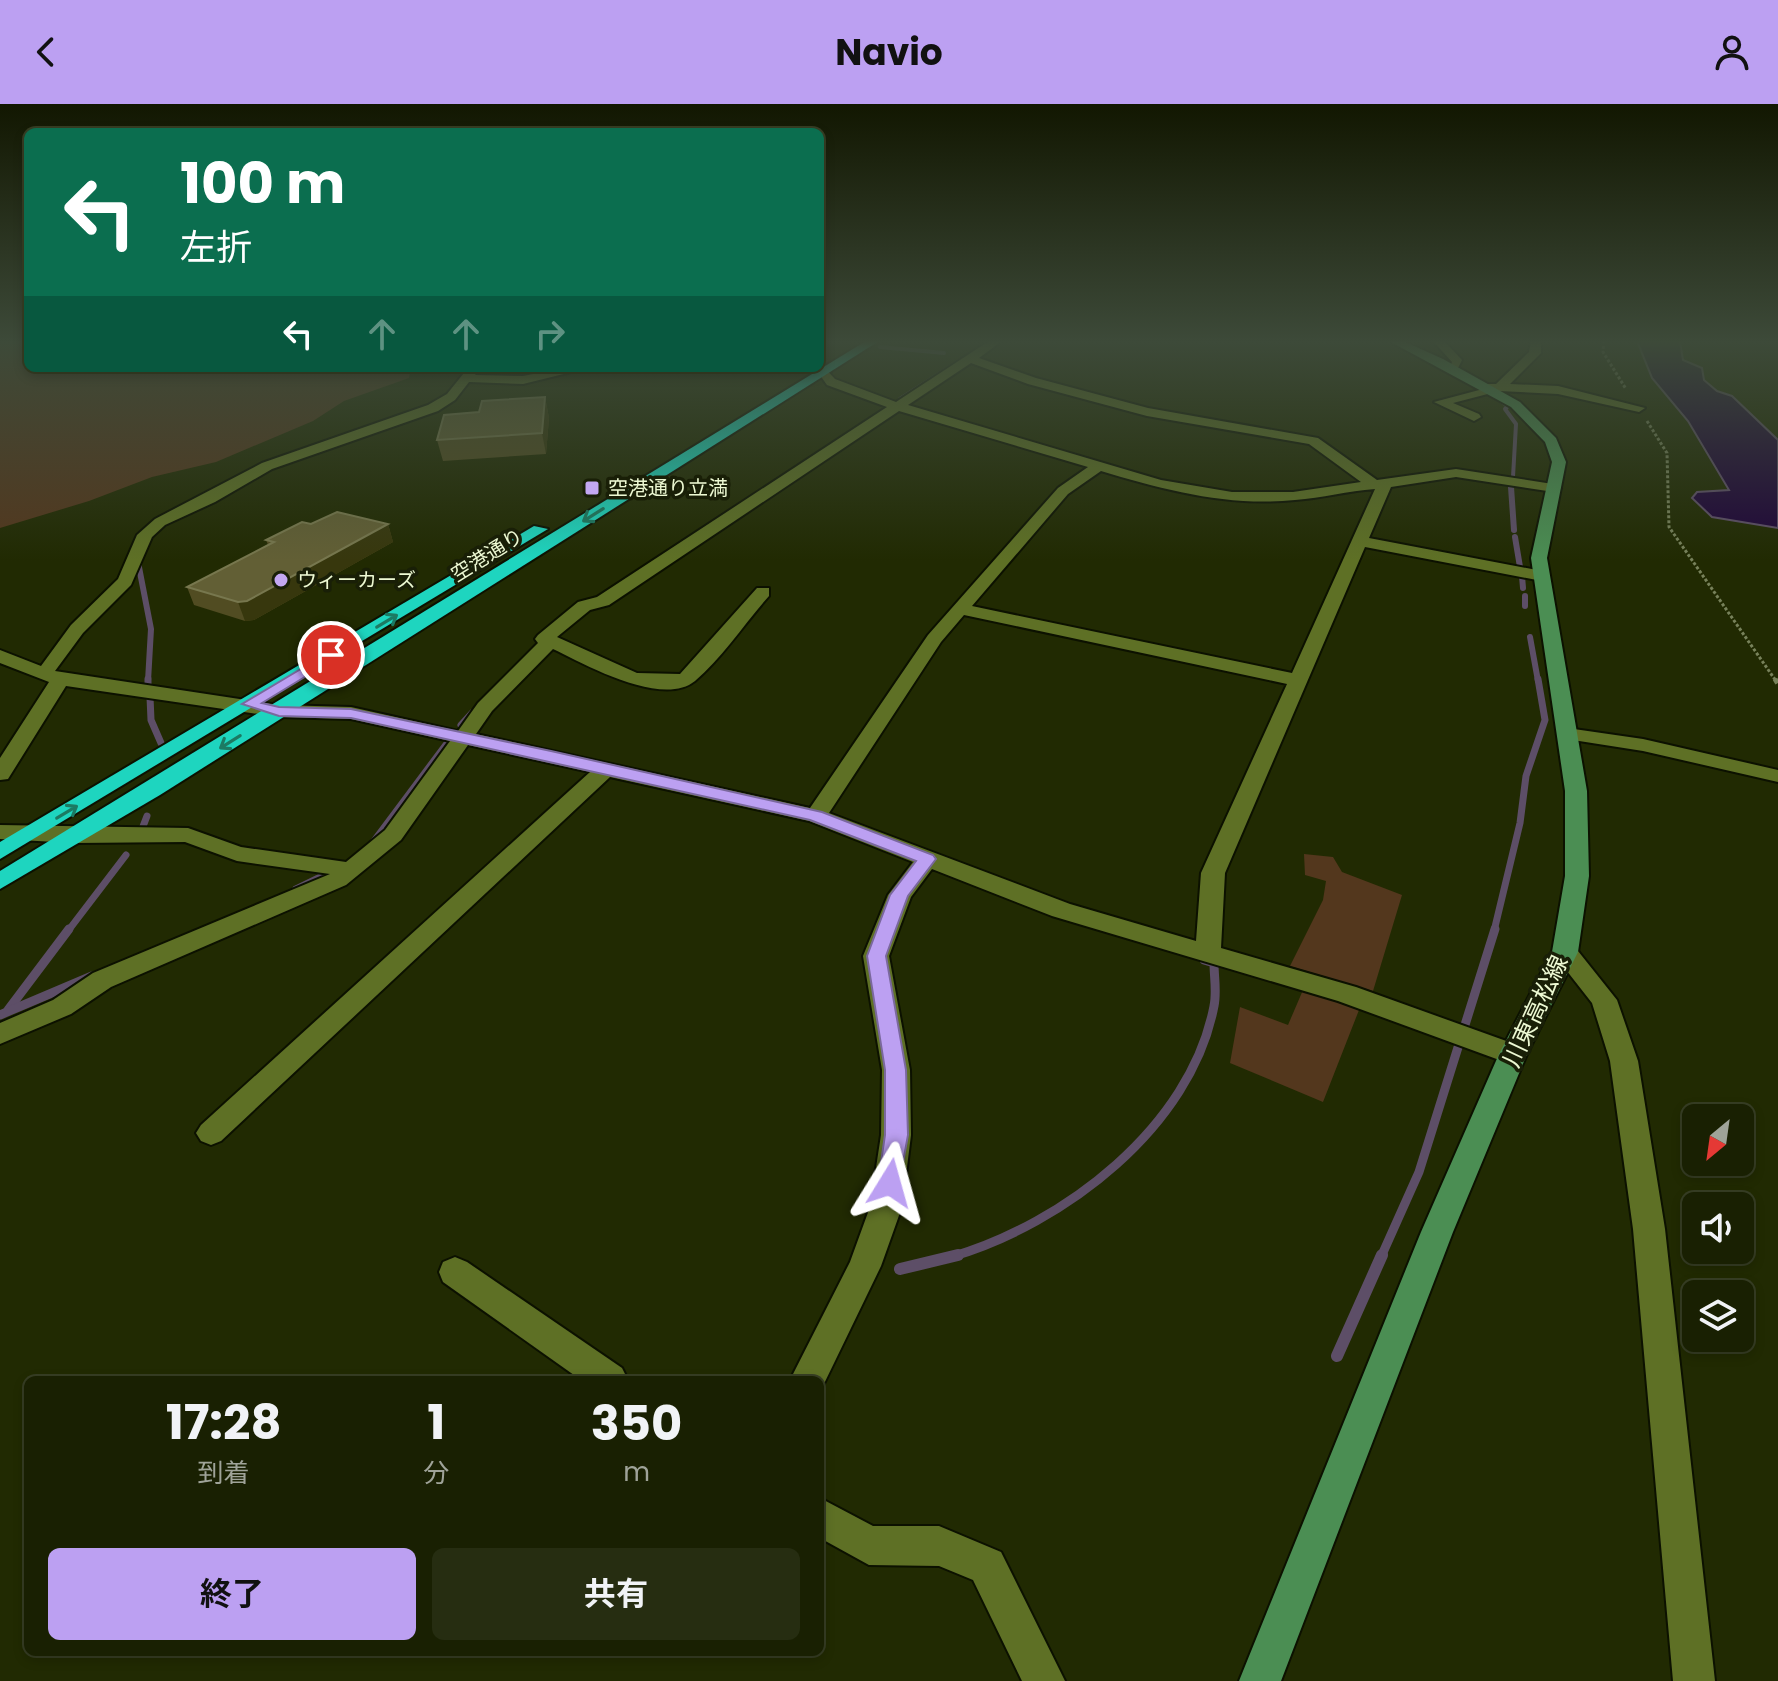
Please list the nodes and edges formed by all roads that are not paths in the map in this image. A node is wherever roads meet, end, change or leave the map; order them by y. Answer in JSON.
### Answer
{"nodes":[{"id":1,"x":414,"y":415,"type":"edge"},
{"id":2,"x":737,"y":415,"type":"edge"},
{"id":3,"x":743,"y":415,"type":"edge"},
{"id":4,"x":883,"y":415,"type":"edge"},
{"id":5,"x":929,"y":415,"type":"edge"},
{"id":6,"x":1162,"y":415,"type":"edge"},
{"id":7,"x":1469,"y":415,"type":"edge"},
{"id":8,"x":1527,"y":415,"type":"edge"},
{"id":9,"x":1474,"y":417,"type":"dead end"},
{"id":10,"x":1099,"y":466,"type":"junction"},
{"id":11,"x":1380,"y":484,"type":"junction"},
{"id":12,"x":1554,"y":488,"type":"junction"},
{"id":13,"x":1361,"y":541,"type":"junction"},
{"id":14,"x":1542,"y":576,"type":"junction"},
{"id":15,"x":763,"y":592,"type":"dead end"},
{"id":16,"x":961,"y":609,"type":"junction"},
{"id":17,"x":551,"y":641,"type":"junction"},
{"id":18,"x":0,"y":656,"type":"edge"},
{"id":19,"x":52,"y":677,"type":"junction"},
{"id":20,"x":1300,"y":681,"type":"junction"},
{"id":21,"x":249,"y":704,"type":"junction"},
{"id":22,"x":279,"y":711,"type":"junction"},
{"id":23,"x":1567,"y":734,"type":"junction"},
{"id":24,"x":465,"y":736,"type":"junction"},
{"id":25,"x":607,"y":768,"type":"junction"},
{"id":26,"x":0,"y":774,"type":"edge"},
{"id":27,"x":1778,"y":776,"type":"edge"},
{"id":28,"x":816,"y":816,"type":"junction"},
{"id":29,"x":0,"y":832,"type":"edge"},
{"id":30,"x":30,"y":834,"type":"junction"},
{"id":31,"x":75,"y":836,"type":"junction"},
{"id":32,"x":0,"y":852,"type":"edge"},
{"id":33,"x":927,"y":859,"type":"junction"},
{"id":34,"x":352,"y":870,"type":"junction"},
{"id":35,"x":0,"y":881,"type":"edge"},
{"id":36,"x":1565,"y":952,"type":"junction"},
{"id":37,"x":1208,"y":954,"type":"junction"},
{"id":38,"x":0,"y":1034,"type":"edge"},
{"id":39,"x":1513,"y":1054,"type":"junction"},
{"id":40,"x":211,"y":1133,"type":"dead end"},
{"id":41,"x":455,"y":1272,"type":"dead end"},
{"id":42,"x":604,"y":1376,"type":"edge"},
{"id":43,"x":810,"y":1376,"type":"edge"},
{"id":44,"x":824,"y":1519,"type":"edge"},
{"id":45,"x":1044,"y":1681,"type":"edge"},
{"id":46,"x":1260,"y":1681,"type":"edge"},
{"id":47,"x":1694,"y":1681,"type":"edge"}],
"edges":[{"from":1,"to":19,"type":"street"},
{"from":21,"to":2,"type":"highway","name":"空港通り","one_way":true},
{"from":3,"to":22,"type":"highway","name":"空港通り","one_way":true},
{"from":4,"to":17,"type":"street"},
{"from":5,"to":10,"type":"street"},
{"from":6,"to":11,"type":"street"},
{"from":7,"to":9,"type":"street"},
{"from":8,"to":12,"type":"main road","name":"川東高松線"},
{"from":10,"to":11,"type":"street"},
{"from":10,"to":16,"type":"street"},
{"from":11,"to":12,"type":"street"},
{"from":11,"to":13,"type":"street"},
{"from":12,"to":14,"type":"main road","name":"川東高松線"},
{"from":13,"to":14,"type":"street"},
{"from":13,"to":20,"type":"street"},
{"from":14,"to":23,"type":"main road","name":"川東高松線"},
{"from":15,"to":17,"type":"street"},
{"from":16,"to":20,"type":"street"},
{"from":16,"to":28,"type":"street"},
{"from":17,"to":24,"type":"street"},
{"from":18,"to":19,"type":"street"},
{"from":19,"to":21,"type":"street"},
{"from":19,"to":26,"type":"street"},
{"from":20,"to":37,"type":"street"},
{"from":21,"to":22,"type":"street"},
{"from":30,"to":21,"type":"highway","name":"空港通り","one_way":true},
{"from":22,"to":24,"type":"street"},
{"from":22,"to":31,"type":"highway","name":"空港通り","one_way":true},
{"from":23,"to":27,"type":"street"},
{"from":23,"to":36,"type":"main road","name":"川東高松線"},
{"from":24,"to":25,"type":"street"},
{"from":24,"to":34,"type":"street"},
{"from":25,"to":28,"type":"street"},
{"from":25,"to":40,"type":"street"},
{"from":28,"to":33,"type":"street"},
{"from":29,"to":30,"type":"street"},
{"from":30,"to":31,"type":"street"},
{"from":30,"to":32,"type":"highway","name":"空港通り"},
{"from":31,"to":34,"type":"street"},
{"from":31,"to":35,"type":"highway","name":"空港通り"},
{"from":33,"to":37,"type":"street"},
{"from":33,"to":43,"type":"street"},
{"from":34,"to":38,"type":"street"},
{"from":36,"to":39,"type":"main road","name":"川東高松線"},
{"from":36,"to":47,"type":"street"},
{"from":37,"to":39,"type":"street"},
{"from":39,"to":46,"type":"main road","name":"川東高松線"},
{"from":41,"to":42,"type":"street"},
{"from":44,"to":45,"type":"street"}]}
